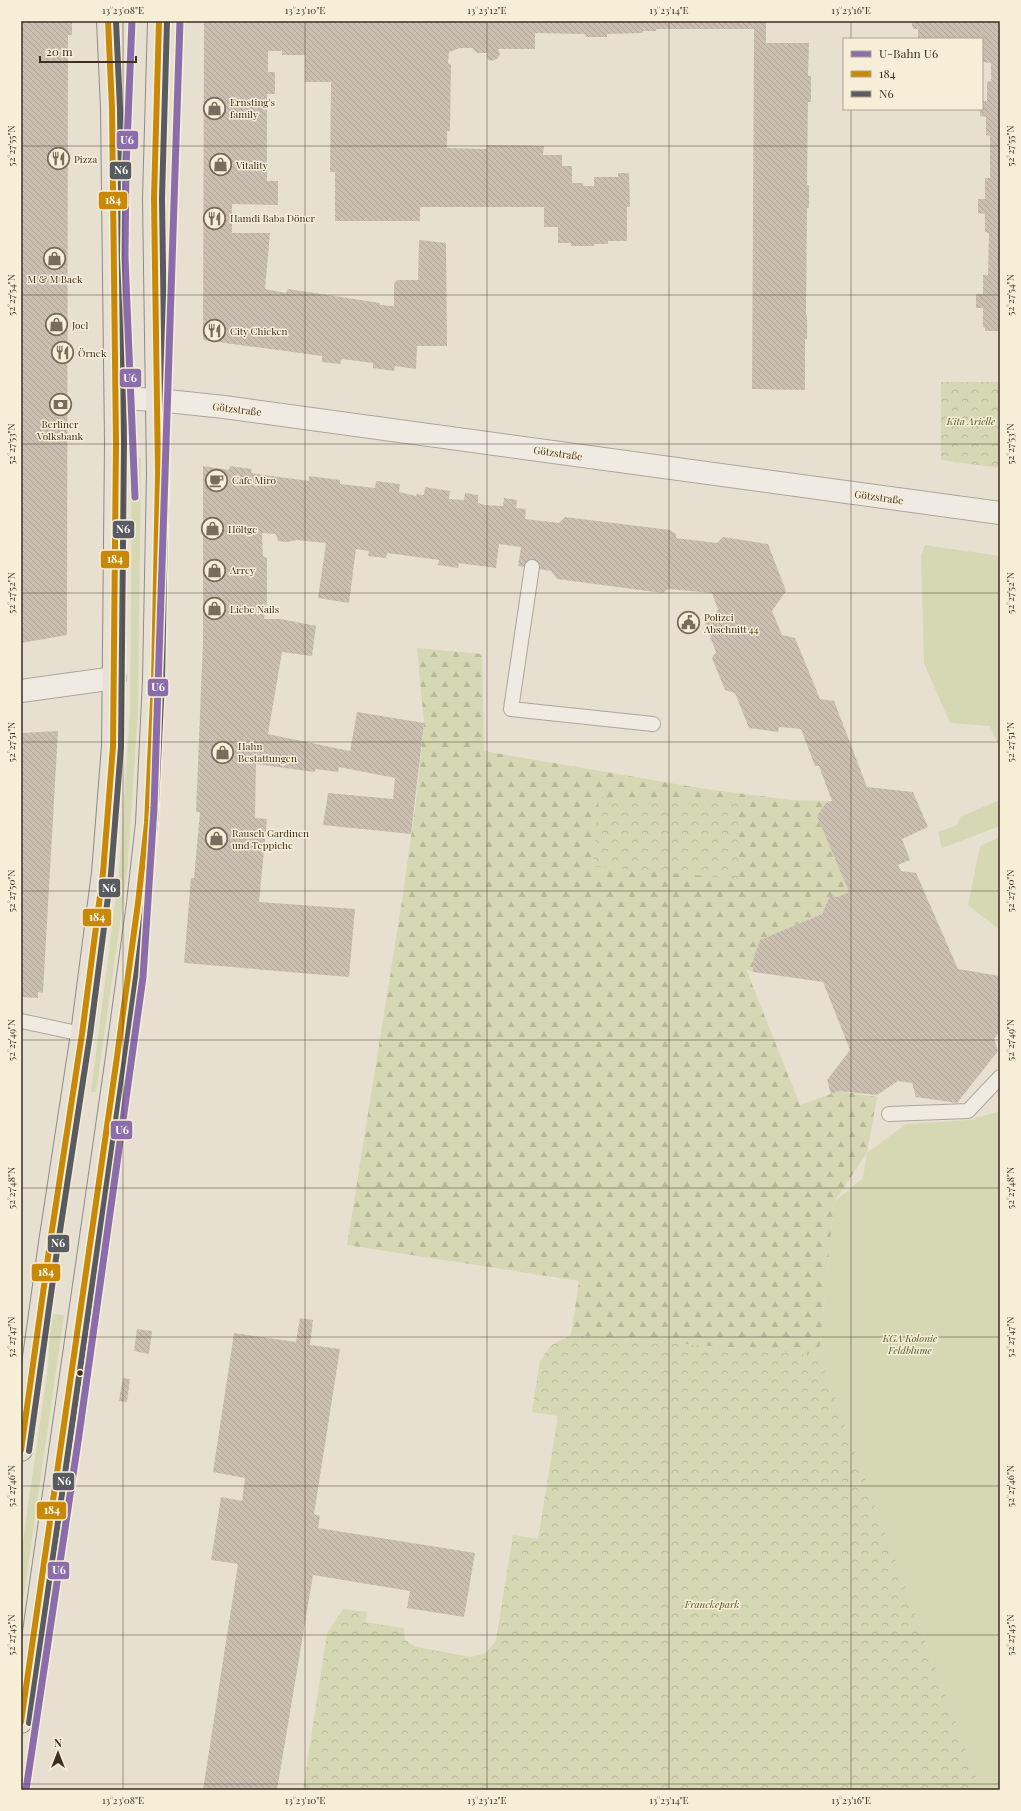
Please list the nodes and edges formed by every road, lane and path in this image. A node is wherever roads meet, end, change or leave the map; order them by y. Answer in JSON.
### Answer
{"nodes":[{"id":1,"x":108,"y":21,"type":"edge"},
{"id":2,"x":159,"y":21,"type":"edge"},
{"id":3,"x":116,"y":398,"type":"junction"},
{"id":4,"x":158,"y":400,"type":"junction"},
{"id":5,"x":1000,"y":513,"type":"edge"},
{"id":6,"x":532,"y":567,"type":"dead end"},
{"id":7,"x":115,"y":678,"type":"junction"},
{"id":8,"x":21,"y":691,"type":"edge"},
{"id":9,"x":653,"y":724,"type":"dead end"},
{"id":10,"x":21,"y":1021,"type":"edge"},
{"id":11,"x":82,"y":1034,"type":"junction"},
{"id":12,"x":1000,"y":1077,"type":"edge"},
{"id":13,"x":889,"y":1114,"type":"dead end"},
{"id":14,"x":21,"y":1450,"type":"edge"},
{"id":15,"x":21,"y":1722,"type":"edge"}],
"edges":[{"from":1,"to":3,"type":"main road"},
{"from":2,"to":4,"type":"main road"},
{"from":3,"to":4,"type":"street","name":"Götzstraße"},
{"from":3,"to":7,"type":"main road"},
{"from":4,"to":5,"type":"street","name":"Götzstraße"},
{"from":4,"to":15,"type":"main road"},
{"from":6,"to":9,"type":"lane"},
{"from":7,"to":8,"type":"street"},
{"from":7,"to":11,"type":"main road"},
{"from":10,"to":11,"type":"lane"},
{"from":11,"to":14,"type":"main road"},
{"from":12,"to":13,"type":"lane"}]}
